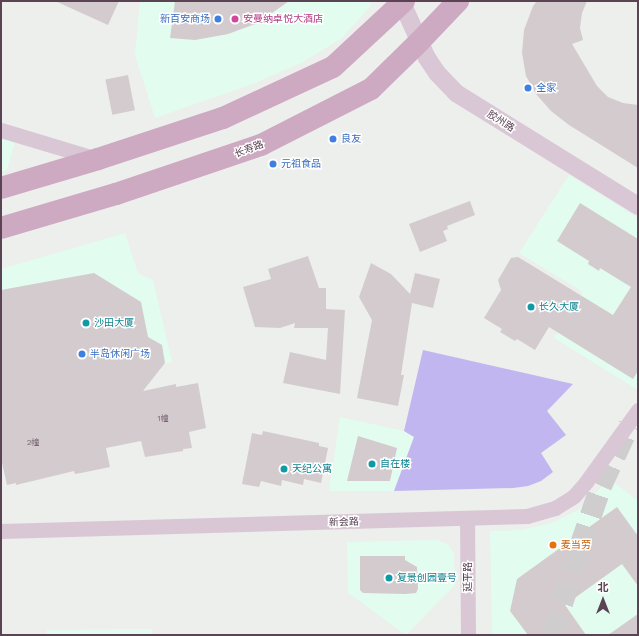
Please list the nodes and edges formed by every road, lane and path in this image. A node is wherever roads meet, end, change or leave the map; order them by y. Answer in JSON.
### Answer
{"nodes":[{"id":1,"x":458,"y":1,"type":"edge"},
{"id":2,"x":402,"y":2,"type":"edge"},
{"id":3,"x":419,"y":42,"type":"junction"},
{"id":4,"x":1,"y":130,"type":"edge"},
{"id":5,"x":98,"y":159,"type":"junction"},
{"id":6,"x":1,"y":188,"type":"edge"},
{"id":7,"x":638,"y":206,"type":"edge"},
{"id":8,"x":1,"y":228,"type":"edge"},
{"id":9,"x":638,"y":410,"type":"edge"},
{"id":10,"x":467,"y":519,"type":"junction"},
{"id":11,"x":1,"y":531,"type":"edge"},
{"id":12,"x":468,"y":635,"type":"edge"}],
"edges":[{"from":1,"to":3,"type":"main road","name":"长寿路"},
{"from":2,"to":3,"type":"street","name":"胶州路"},
{"from":2,"to":5,"type":"main road"},
{"from":3,"to":7,"type":"street","name":"胶州路"},
{"from":3,"to":8,"type":"main road","name":"长寿路"},
{"from":4,"to":5,"type":"street"},
{"from":5,"to":6,"type":"main road"},
{"from":9,"to":10,"type":"street","name":"新会路"},
{"from":10,"to":11,"type":"street","name":"新会路"},
{"from":10,"to":12,"type":"street","name":"延平路"}]}
